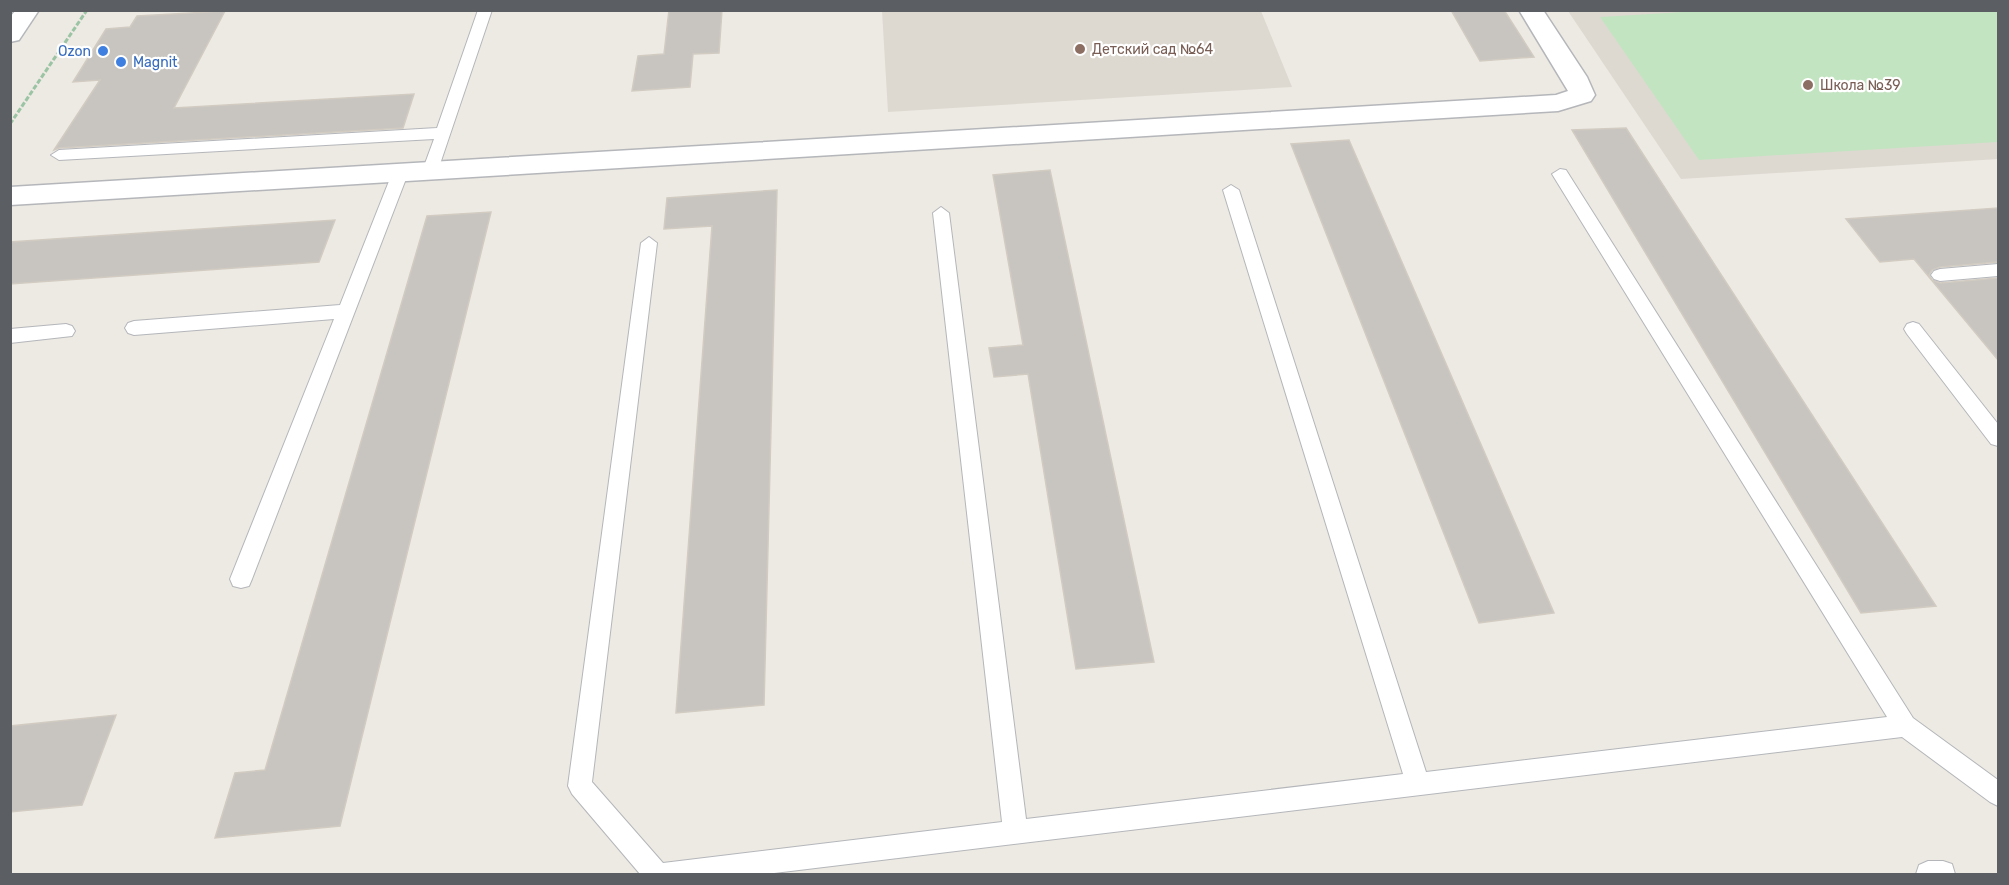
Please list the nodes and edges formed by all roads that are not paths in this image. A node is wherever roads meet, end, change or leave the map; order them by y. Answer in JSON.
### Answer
{"nodes":[{"id":1,"x":28,"y":10,"type":"edge"},
{"id":2,"x":485,"y":10,"type":"edge"},
{"id":3,"x":1531,"y":10,"type":"edge"},
{"id":4,"x":10,"y":35,"type":"edge"},
{"id":5,"x":444,"y":133,"type":"junction"},
{"id":6,"x":59,"y":154,"type":"dead end"},
{"id":7,"x":431,"y":169,"type":"junction"},
{"id":8,"x":400,"y":171,"type":"junction"},
{"id":9,"x":1560,"y":174,"type":"dead end"},
{"id":10,"x":1231,"y":190,"type":"dead end"},
{"id":11,"x":10,"y":196,"type":"edge"},
{"id":12,"x":941,"y":213,"type":"dead end"},
{"id":13,"x":649,"y":243,"type":"dead end"},
{"id":14,"x":1998,"y":270,"type":"edge"},
{"id":15,"x":1940,"y":276,"type":"dead end"},
{"id":16,"x":346,"y":311,"type":"junction"},
{"id":17,"x":134,"y":328,"type":"dead end"},
{"id":18,"x":1913,"y":329,"type":"dead end"},
{"id":19,"x":66,"y":331,"type":"dead end"},
{"id":20,"x":10,"y":336,"type":"edge"},
{"id":21,"x":1998,"y":438,"type":"edge"},
{"id":22,"x":241,"y":579,"type":"dead end"},
{"id":23,"x":1905,"y":726,"type":"junction"},
{"id":24,"x":1418,"y":785,"type":"junction"},
{"id":25,"x":1998,"y":795,"type":"edge"},
{"id":26,"x":1016,"y":833,"type":"junction"},
{"id":27,"x":656,"y":874,"type":"edge"},
{"id":28,"x":667,"y":874,"type":"edge"}],
"edges":[{"from":1,"to":4,"type":"street"},
{"from":2,"to":5,"type":"lane"},
{"from":3,"to":7,"type":"street"},
{"from":5,"to":6,"type":"lane"},
{"from":5,"to":7,"type":"lane"},
{"from":7,"to":8,"type":"street"},
{"from":8,"to":11,"type":"street"},
{"from":8,"to":16,"type":"lane"},
{"from":9,"to":23,"type":"lane"},
{"from":10,"to":24,"type":"lane"},
{"from":12,"to":26,"type":"lane"},
{"from":13,"to":27,"type":"lane"},
{"from":14,"to":15,"type":"lane"},
{"from":16,"to":17,"type":"lane"},
{"from":16,"to":22,"type":"lane"},
{"from":18,"to":21,"type":"lane"},
{"from":19,"to":20,"type":"lane"},
{"from":23,"to":24,"type":"lane"},
{"from":23,"to":25,"type":"lane"},
{"from":24,"to":26,"type":"lane"},
{"from":26,"to":28,"type":"lane"}]}
